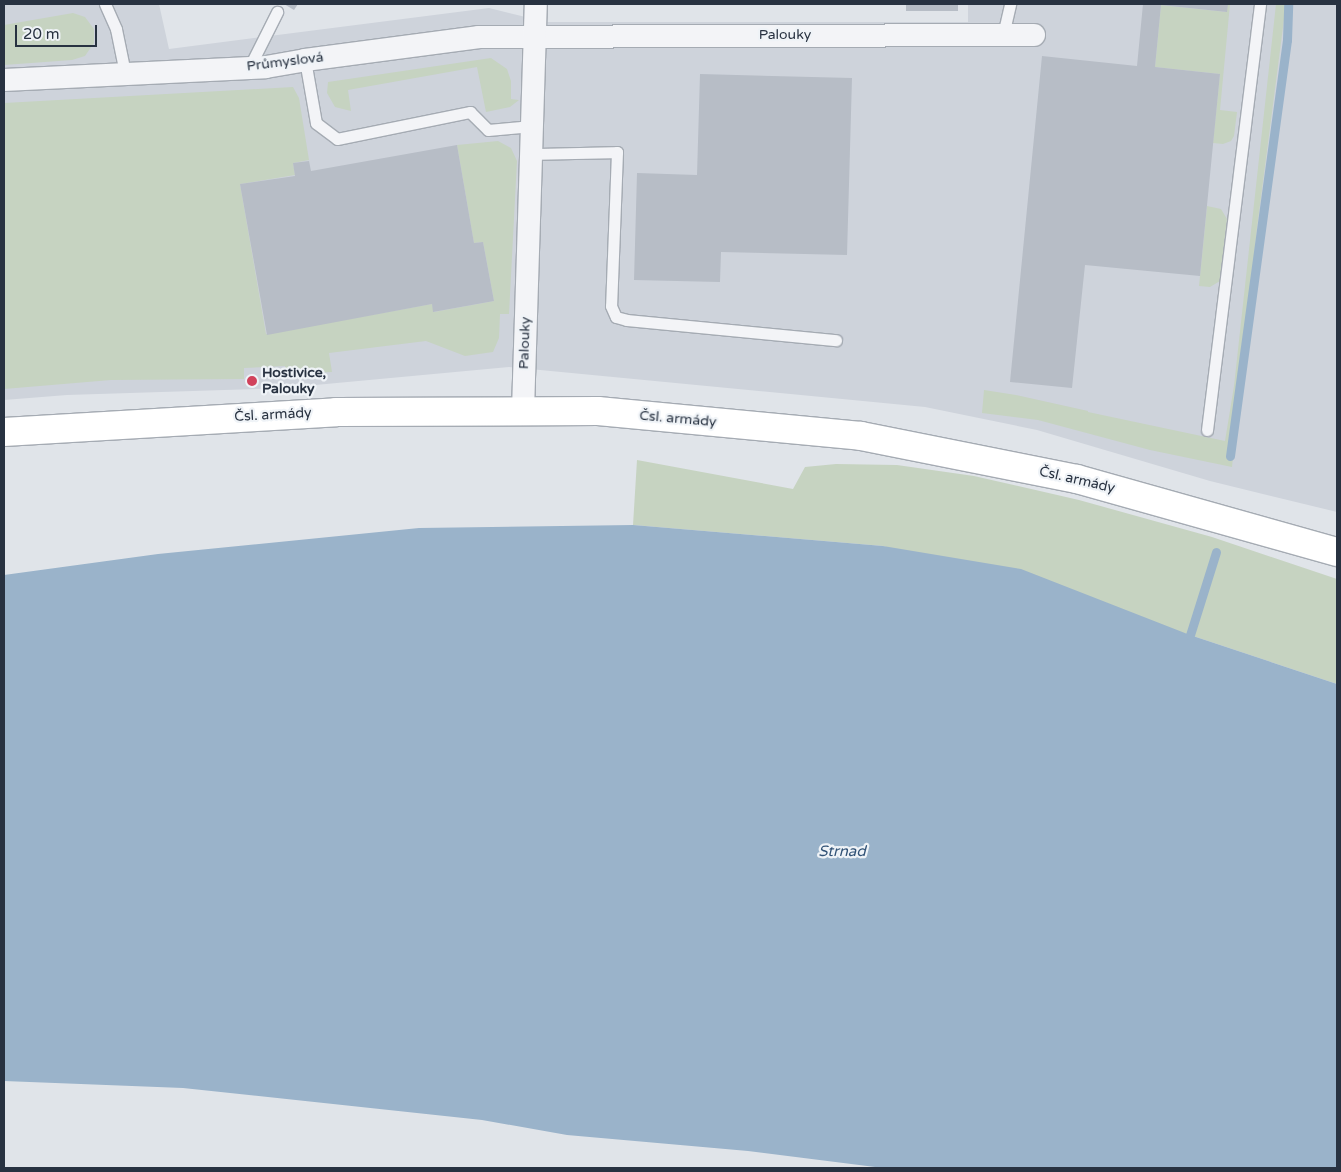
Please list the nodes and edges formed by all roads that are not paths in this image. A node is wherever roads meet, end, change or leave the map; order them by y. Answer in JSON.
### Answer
{"nodes":[{"id":1,"x":105,"y":4,"type":"edge"},
{"id":2,"x":536,"y":4,"type":"edge"},
{"id":3,"x":1010,"y":4,"type":"edge"},
{"id":4,"x":1260,"y":4,"type":"edge"},
{"id":5,"x":277,"y":12,"type":"dead end"},
{"id":6,"x":535,"y":35,"type":"junction"},
{"id":7,"x":1002,"y":35,"type":"junction"},
{"id":8,"x":1034,"y":36,"type":"dead end"},
{"id":9,"x":305,"y":60,"type":"junction"},
{"id":10,"x":249,"y":68,"type":"junction"},
{"id":11,"x":125,"y":73,"type":"junction"},
{"id":12,"x":4,"y":80,"type":"edge"},
{"id":13,"x":532,"y":126,"type":"junction"},
{"id":14,"x":532,"y":154,"type":"junction"},
{"id":15,"x":836,"y":340,"type":"dead end"},
{"id":16,"x":523,"y":411,"type":"junction"},
{"id":17,"x":1208,"y":430,"type":"dead end"},
{"id":18,"x":4,"y":432,"type":"edge"},
{"id":19,"x":1337,"y":552,"type":"edge"}],
"edges":[{"from":1,"to":11,"type":"lane"},
{"from":2,"to":6,"type":"street","name":"Palouky"},
{"from":3,"to":7,"type":"lane"},
{"from":4,"to":17,"type":"lane"},
{"from":5,"to":10,"type":"lane"},
{"from":6,"to":7,"type":"street","name":"Palouky"},
{"from":6,"to":9,"type":"street","name":"Průmyslová"},
{"from":6,"to":13,"type":"street","name":"Palouky"},
{"from":7,"to":8,"type":"street","name":"Palouky"},
{"from":9,"to":10,"type":"street","name":"Průmyslová"},
{"from":9,"to":13,"type":"lane"},
{"from":10,"to":11,"type":"street","name":"Průmyslová"},
{"from":11,"to":12,"type":"street","name":"Průmyslová"},
{"from":13,"to":14,"type":"street","name":"Palouky"},
{"from":14,"to":15,"type":"lane"},
{"from":14,"to":16,"type":"street","name":"Palouky"},
{"from":16,"to":18,"type":"main road","name":"Čsl. armády"},
{"from":16,"to":19,"type":"main road","name":"Čsl. armády"}]}
